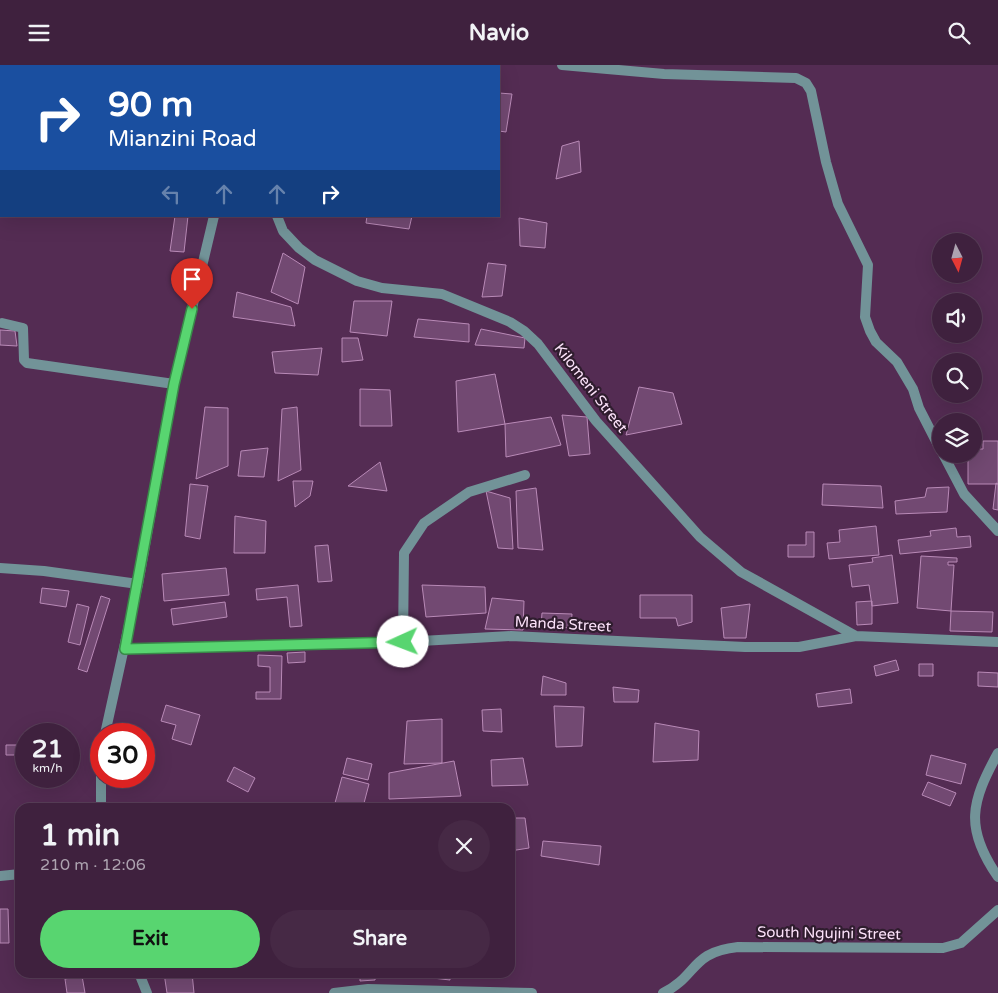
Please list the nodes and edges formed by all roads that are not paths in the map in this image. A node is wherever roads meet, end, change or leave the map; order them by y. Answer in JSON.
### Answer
{"nodes":[{"id":1,"x":562,"y":65,"type":"edge"},
{"id":2,"x":214,"y":217,"type":"edge"},
{"id":3,"x":277,"y":217,"type":"edge"},
{"id":4,"x":2,"y":323,"type":"dead end"},
{"id":5,"x":174,"y":384,"type":"junction"},
{"id":6,"x":932,"y":433,"type":"edge"},
{"id":7,"x":948,"y":463,"type":"edge"},
{"id":8,"x":525,"y":475,"type":"dead end"},
{"id":9,"x":998,"y":531,"type":"edge"},
{"id":10,"x":0,"y":568,"type":"edge"},
{"id":11,"x":138,"y":584,"type":"junction"},
{"id":12,"x":856,"y":636,"type":"junction"},
{"id":13,"x":403,"y":642,"type":"junction"},
{"id":14,"x":998,"y":642,"type":"edge"},
{"id":15,"x":125,"y":649,"type":"junction"},
{"id":16,"x":108,"y":723,"type":"edge"},
{"id":17,"x":998,"y":753,"type":"edge"},
{"id":18,"x":101,"y":788,"type":"edge"},
{"id":19,"x":101,"y":803,"type":"edge"},
{"id":20,"x":15,"y":874,"type":"edge"},
{"id":21,"x":0,"y":876,"type":"edge"},
{"id":22,"x":998,"y":877,"type":"edge"},
{"id":23,"x":998,"y":910,"type":"edge"},
{"id":24,"x":141,"y":978,"type":"edge"},
{"id":25,"x":147,"y":993,"type":"edge"},
{"id":26,"x":334,"y":993,"type":"edge"},
{"id":27,"x":532,"y":993,"type":"edge"},
{"id":28,"x":663,"y":993,"type":"edge"}],
"edges":[{"from":1,"to":6,"type":"street"},
{"from":2,"to":5,"type":"street"},
{"from":3,"to":12,"type":"street","name":"Kilomeni Street"},
{"from":4,"to":5,"type":"street"},
{"from":5,"to":11,"type":"street"},
{"from":7,"to":9,"type":"street"},
{"from":8,"to":13,"type":"street"},
{"from":10,"to":11,"type":"street"},
{"from":11,"to":15,"type":"street"},
{"from":12,"to":13,"type":"street","name":"Manda Street"},
{"from":12,"to":14,"type":"street","name":"Manda Street"},
{"from":13,"to":15,"type":"street","name":"Manda Street"},
{"from":15,"to":16,"type":"street"},
{"from":17,"to":22,"type":"street"},
{"from":18,"to":19,"type":"street"},
{"from":20,"to":21,"type":"street"},
{"from":23,"to":28,"type":"street","name":"South Ngujini Street"},
{"from":24,"to":25,"type":"street"},
{"from":26,"to":27,"type":"street"}]}
